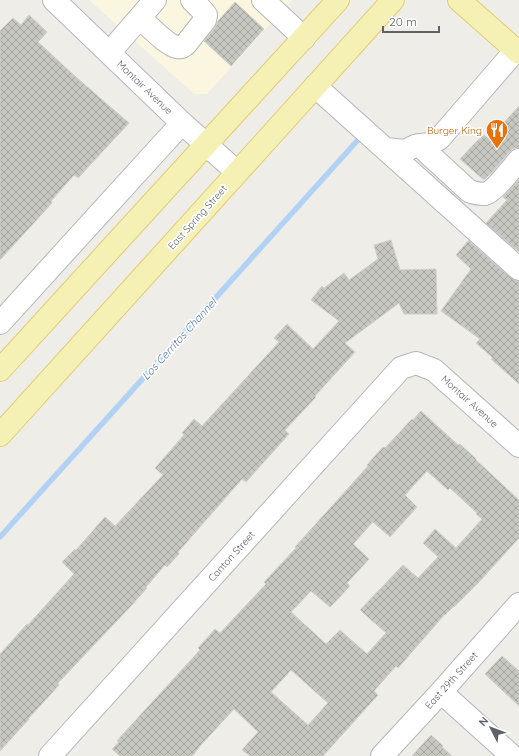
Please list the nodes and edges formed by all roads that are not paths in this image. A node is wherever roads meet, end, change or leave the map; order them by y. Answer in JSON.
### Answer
{"nodes":[{"id":1,"x":54,"y":0,"type":"edge"},
{"id":2,"x":155,"y":0,"type":"edge"},
{"id":3,"x":192,"y":0,"type":"edge"},
{"id":4,"x":263,"y":0,"type":"edge"},
{"id":5,"x":338,"y":0,"type":"edge"},
{"id":6,"x":393,"y":0,"type":"edge"},
{"id":7,"x":459,"y":0,"type":"edge"},
{"id":8,"x":140,"y":18,"type":"junction"},
{"id":9,"x":304,"y":38,"type":"junction"},
{"id":10,"x":518,"y":52,"type":"edge"},
{"id":11,"x":109,"y":53,"type":"junction"},
{"id":12,"x":315,"y":86,"type":"junction"},
{"id":13,"x":182,"y":123,"type":"junction"},
{"id":14,"x":368,"y":134,"type":"junction"},
{"id":15,"x":207,"y":144,"type":"junction"},
{"id":16,"x":417,"y":146,"type":"junction"},
{"id":17,"x":386,"y":149,"type":"junction"},
{"id":18,"x":519,"y":160,"type":"edge"},
{"id":19,"x":238,"y":172,"type":"junction"},
{"id":20,"x":519,"y":269,"type":"edge"},
{"id":21,"x":0,"y":323,"type":"edge"},
{"id":22,"x":416,"y":363,"type":"joint"},
{"id":23,"x":0,"y":370,"type":"edge"},
{"id":24,"x":0,"y":435,"type":"edge"},
{"id":25,"x":519,"y":446,"type":"edge"},
{"id":26,"x":519,"y":604,"type":"edge"},
{"id":27,"x":441,"y":692,"type":"junction"},
{"id":28,"x":50,"y":756,"type":"edge"},
{"id":29,"x":382,"y":756,"type":"edge"},
{"id":30,"x":512,"y":756,"type":"edge"}],
"edges":[{"from":1,"to":11,"type":"street","name":"Montair Avenue"},
{"from":2,"to":8,"type":"street"},
{"from":3,"to":8,"type":"street"},
{"from":4,"to":9,"type":"street"},
{"from":5,"to":9,"type":"main road"},
{"from":6,"to":12,"type":"main road","name":"East Spring Street"},
{"from":7,"to":10,"type":"main road"},
{"from":8,"to":11,"type":"street"},
{"from":9,"to":15,"type":"main road"},
{"from":10,"to":16,"type":"street"},
{"from":11,"to":13,"type":"street","name":"Montair Avenue"},
{"from":12,"to":14,"type":"street"},
{"from":12,"to":19,"type":"main road","name":"East Spring Street"},
{"from":13,"to":15,"type":"street","name":"Montair Avenue"},
{"from":13,"to":21,"type":"street"},
{"from":14,"to":16,"type":"street"},
{"from":14,"to":17,"type":"street"},
{"from":15,"to":19,"type":"street","name":"Montair Avenue"},
{"from":15,"to":23,"type":"main road"},
{"from":16,"to":17,"type":"street"},
{"from":16,"to":18,"type":"street"},
{"from":17,"to":20,"type":"street"},
{"from":19,"to":24,"type":"main road","name":"East Spring Street"},
{"from":22,"to":25,"type":"street","name":"Montair Avenue"},
{"from":22,"to":28,"type":"street","name":"Canton Street"},
{"from":26,"to":27,"type":"street","name":"East 29th Street"},
{"from":27,"to":29,"type":"street","name":"East 29th Street"},
{"from":27,"to":30,"type":"street"}]}
